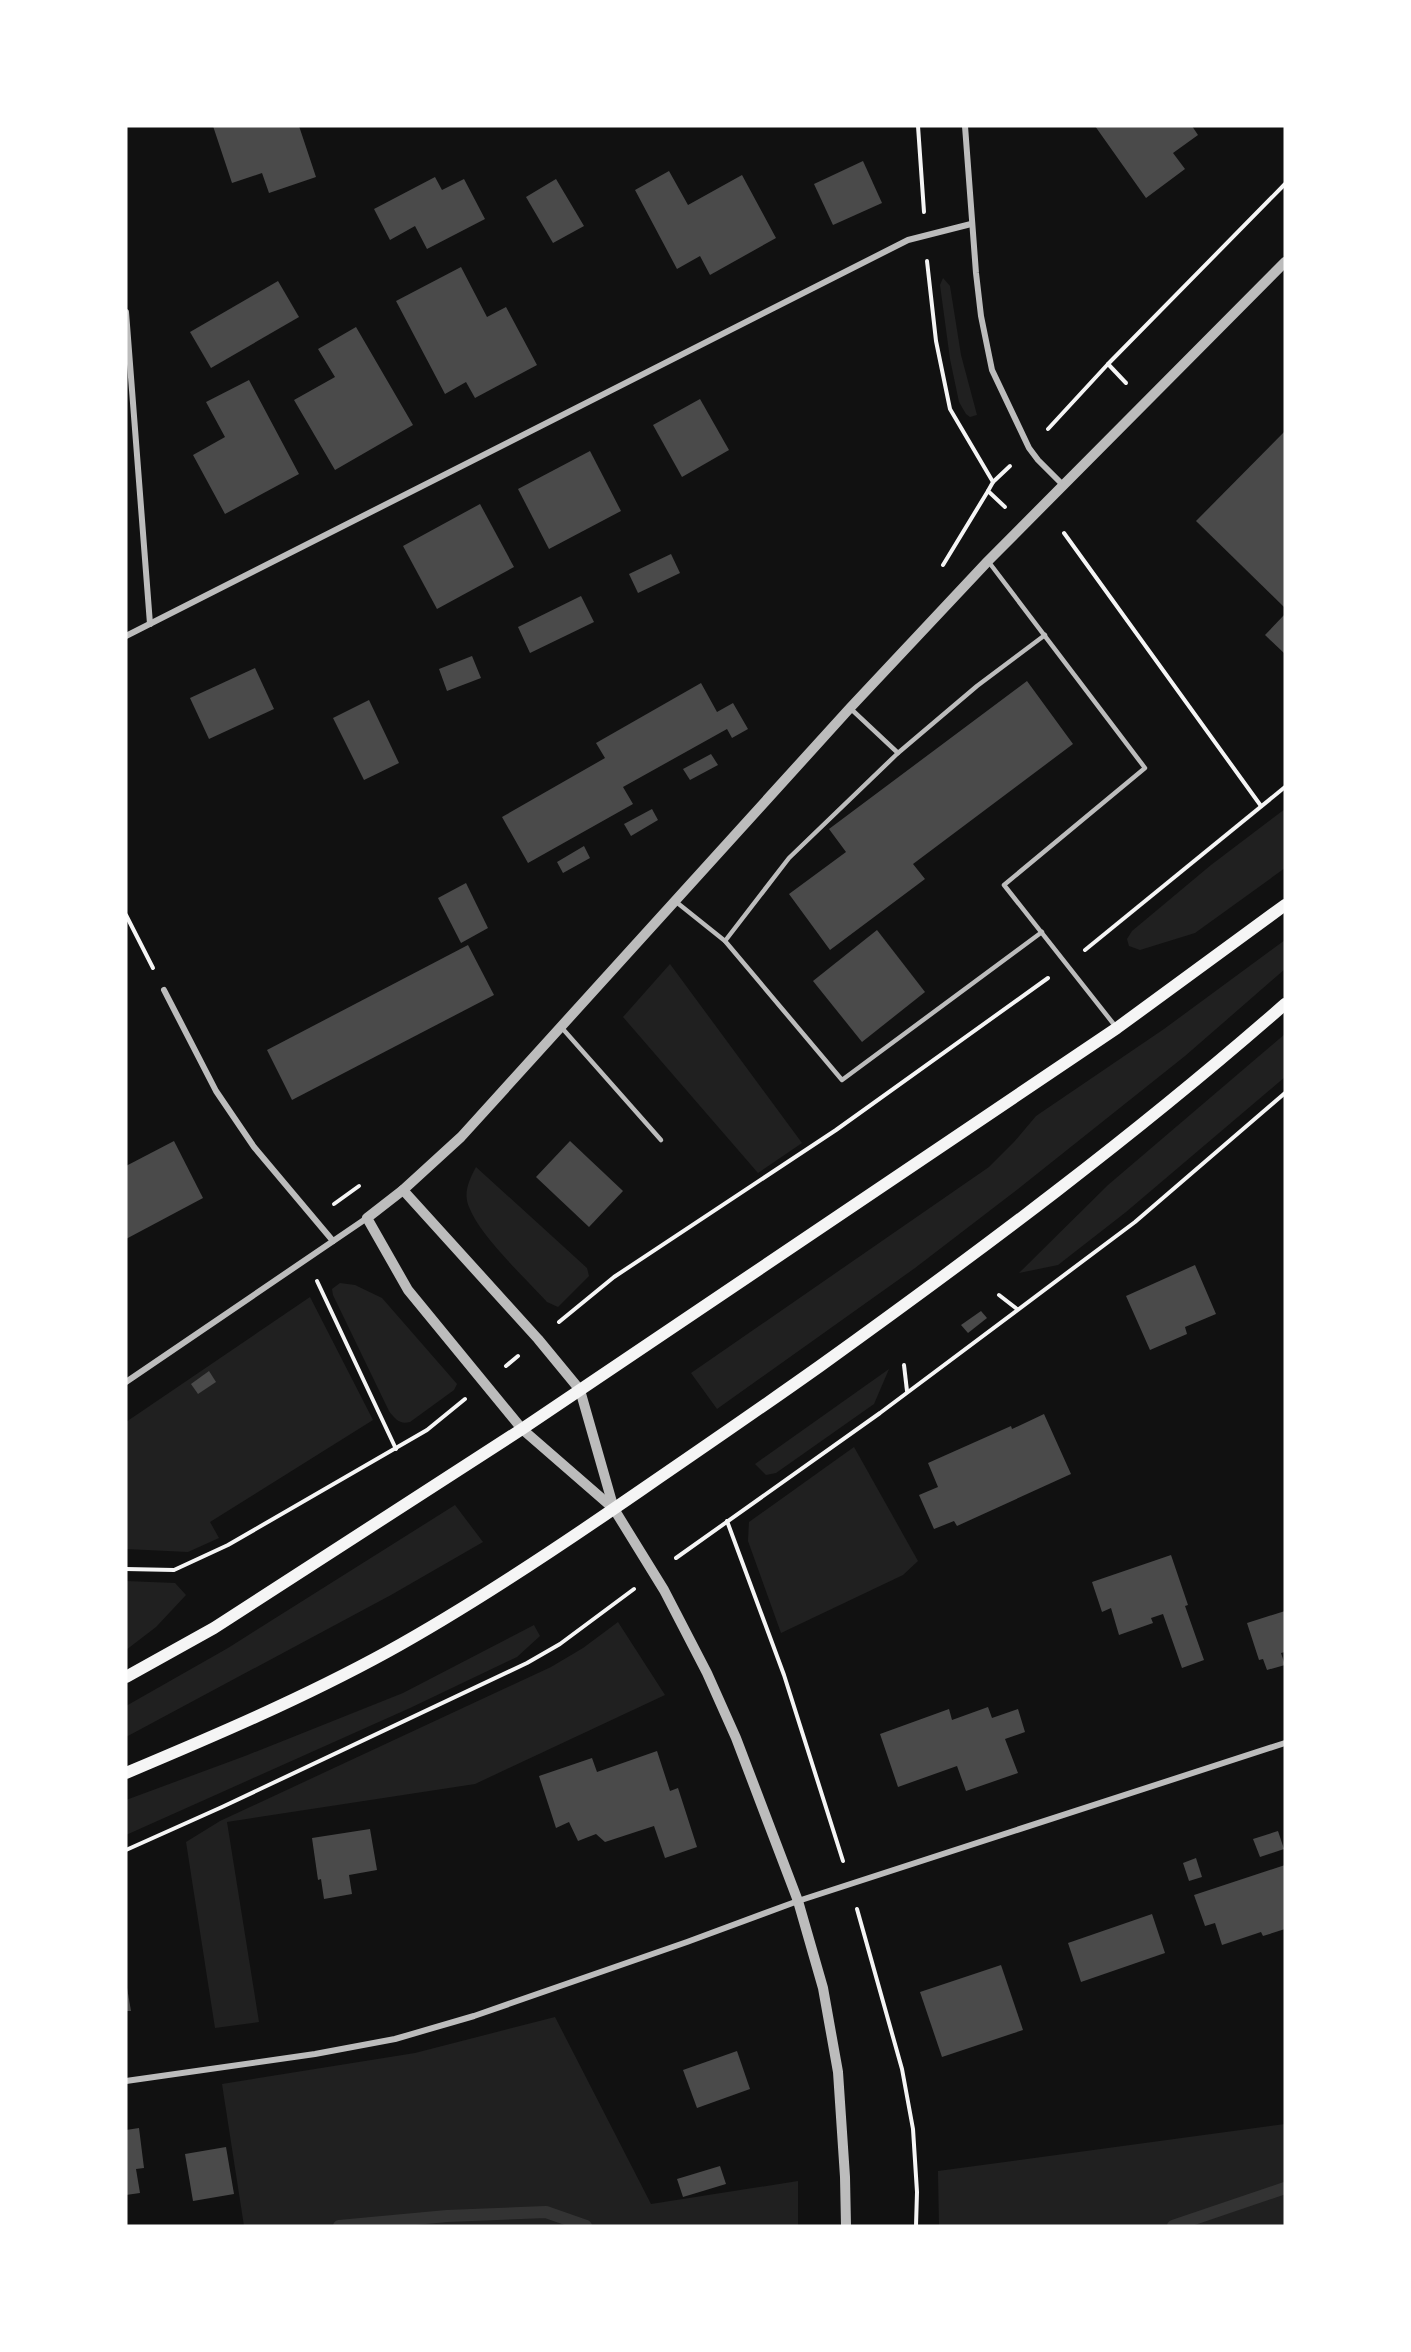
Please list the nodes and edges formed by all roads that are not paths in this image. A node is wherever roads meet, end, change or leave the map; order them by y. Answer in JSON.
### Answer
{"nodes":[{"id":1,"x":965,"y":126,"type":"edge"},
{"id":2,"x":971,"y":224,"type":"junction"},
{"id":3,"x":1285,"y":262,"type":"edge"},
{"id":4,"x":126,"y":312,"type":"edge"},
{"id":5,"x":1062,"y":484,"type":"junction"},
{"id":6,"x":988,"y":561,"type":"junction"},
{"id":7,"x":150,"y":624,"type":"junction"},
{"id":8,"x":1046,"y":635,"type":"junction"},
{"id":9,"x":126,"y":636,"type":"edge"},
{"id":10,"x":850,"y":708,"type":"junction"},
{"id":11,"x":898,"y":753,"type":"junction"},
{"id":12,"x":675,"y":901,"type":"junction"},
{"id":13,"x":1285,"y":904,"type":"edge"},
{"id":14,"x":1042,"y":932,"type":"junction"},
{"id":15,"x":725,"y":941,"type":"junction"},
{"id":16,"x":164,"y":990,"type":"road end"},
{"id":17,"x":1285,"y":1004,"type":"edge"},
{"id":18,"x":562,"y":1028,"type":"junction"},
{"id":19,"x":1117,"y":1028,"type":"junction"},
{"id":20,"x":661,"y":1140,"type":"dead end"},
{"id":21,"x":403,"y":1190,"type":"junction"},
{"id":22,"x":367,"y":1218,"type":"junction"},
{"id":23,"x":333,"y":1241,"type":"junction"},
{"id":24,"x":126,"y":1382,"type":"edge"},
{"id":25,"x":580,"y":1389,"type":"junction"},
{"id":26,"x":522,"y":1429,"type":"junction"},
{"id":27,"x":614,"y":1509,"type":"junction"},
{"id":28,"x":126,"y":1677,"type":"edge"},
{"id":29,"x":1285,"y":1743,"type":"edge"},
{"id":30,"x":126,"y":1773,"type":"edge"},
{"id":31,"x":798,"y":1901,"type":"junction"},
{"id":32,"x":126,"y":2081,"type":"edge"},
{"id":33,"x":846,"y":2226,"type":"edge"}],
"edges":[{"from":1,"to":2,"type":"street"},
{"from":2,"to":5,"type":"street"},
{"from":2,"to":7,"type":"street"},
{"from":3,"to":5,"type":"street"},
{"from":4,"to":7,"type":"street"},
{"from":5,"to":6,"type":"street"},
{"from":6,"to":8,"type":"lane"},
{"from":6,"to":10,"type":"street"},
{"from":7,"to":9,"type":"street"},
{"from":8,"to":11,"type":"lane"},
{"from":8,"to":14,"type":"lane"},
{"from":10,"to":11,"type":"lane"},
{"from":10,"to":12,"type":"street"},
{"from":11,"to":15,"type":"lane"},
{"from":12,"to":15,"type":"lane"},
{"from":12,"to":18,"type":"street"},
{"from":13,"to":19,"type":"main road"},
{"from":14,"to":15,"type":"lane"},
{"from":14,"to":19,"type":"lane"},
{"from":16,"to":23,"type":"street"},
{"from":17,"to":27,"type":"main road"},
{"from":18,"to":20,"type":"lane"},
{"from":18,"to":21,"type":"street"},
{"from":19,"to":25,"type":"main road"},
{"from":21,"to":22,"type":"street"},
{"from":21,"to":25,"type":"street"},
{"from":22,"to":23,"type":"street"},
{"from":22,"to":26,"type":"street"},
{"from":23,"to":24,"type":"street"},
{"from":25,"to":26,"type":"main road"},
{"from":25,"to":27,"type":"street"},
{"from":26,"to":27,"type":"street"},
{"from":26,"to":28,"type":"main road"},
{"from":27,"to":30,"type":"main road"},
{"from":27,"to":31,"type":"street"},
{"from":29,"to":31,"type":"street"},
{"from":31,"to":32,"type":"street"},
{"from":31,"to":33,"type":"street"}]}
